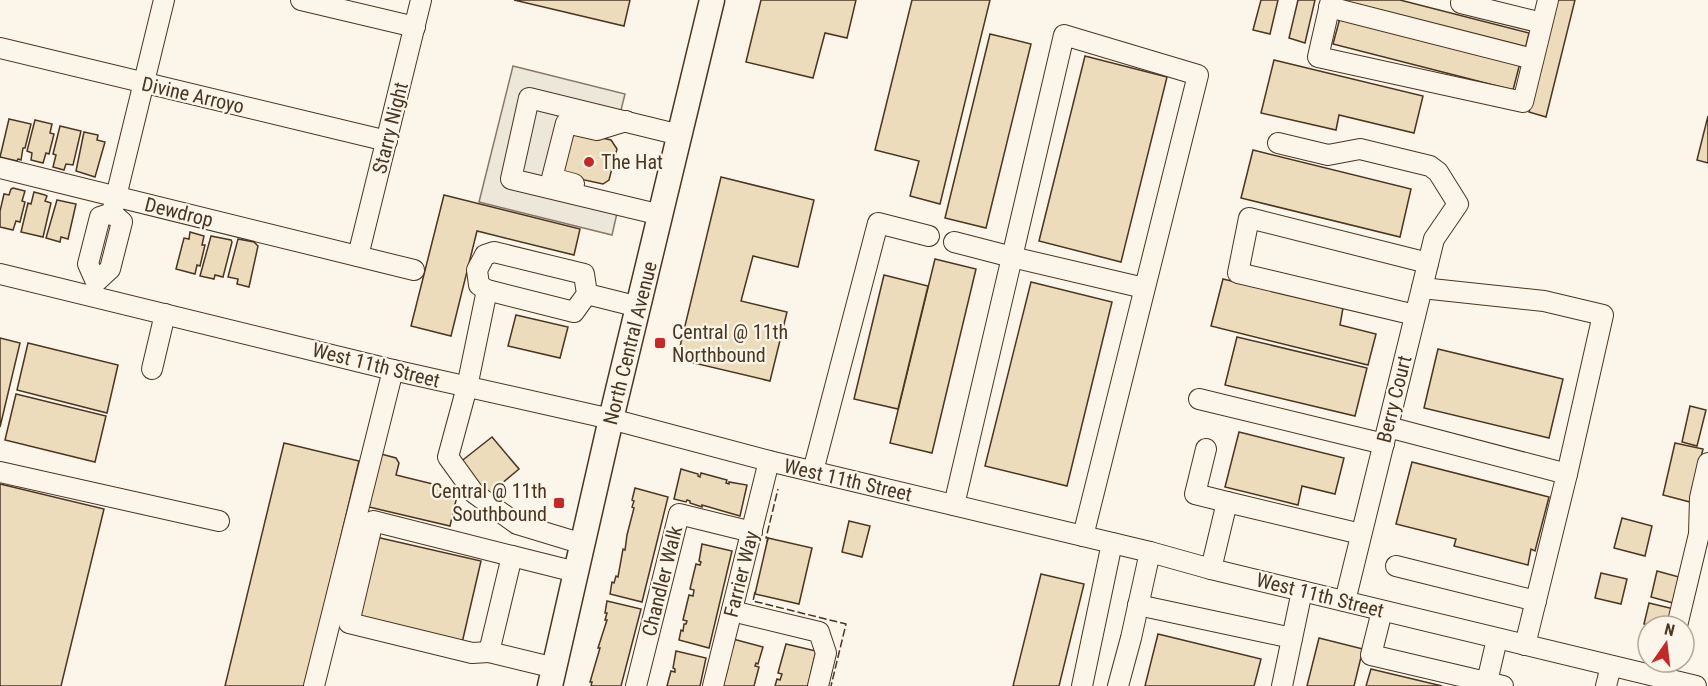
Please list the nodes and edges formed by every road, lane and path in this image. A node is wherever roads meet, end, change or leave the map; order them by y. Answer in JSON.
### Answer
{"nodes":[{"id":1,"x":164,"y":0,"type":"edge"},
{"id":2,"x":301,"y":0,"type":"edge"},
{"id":3,"x":421,"y":0,"type":"edge"},
{"id":4,"x":712,"y":0,"type":"edge"},
{"id":5,"x":1548,"y":0,"type":"edge"},
{"id":6,"x":1457,"y":1,"type":"edge"},
{"id":7,"x":1330,"y":4,"type":"edge"},
{"id":8,"x":1542,"y":23,"type":"junction"},
{"id":9,"x":415,"y":27,"type":"junction"},
{"id":10,"x":0,"y":48,"type":"edge"},
{"id":11,"x":1533,"y":59,"type":"junction"},
{"id":12,"x":143,"y":83,"type":"junction"},
{"id":13,"x":626,"y":121,"type":"junction"},
{"id":14,"x":680,"y":135,"type":"junction"},
{"id":15,"x":387,"y":141,"type":"junction"},
{"id":16,"x":1278,"y":143,"type":"dead end"},
{"id":17,"x":0,"y":168,"type":"edge"},
{"id":18,"x":606,"y":202,"type":"junction"},
{"id":19,"x":114,"y":204,"type":"junction"},
{"id":20,"x":661,"y":215,"type":"junction"},
{"id":21,"x":929,"y":236,"type":"dead end"},
{"id":22,"x":94,"y":240,"type":"junction"},
{"id":23,"x":954,"y":242,"type":"dead end"},
{"id":24,"x":116,"y":245,"type":"junction"},
{"id":25,"x":358,"y":256,"type":"junction"},
{"id":26,"x":1012,"y":257,"type":"junction"},
{"id":27,"x":1428,"y":263,"type":"junction"},
{"id":28,"x":414,"y":270,"type":"dead end"},
{"id":29,"x":0,"y":274,"type":"edge"},
{"id":30,"x":1144,"y":288,"type":"junction"},
{"id":31,"x":1422,"y":288,"type":"junction"},
{"id":32,"x":94,"y":289,"type":"junction"},
{"id":33,"x":487,"y":290,"type":"junction"},
{"id":34,"x":587,"y":294,"type":"junction"},
{"id":35,"x":639,"y":307,"type":"junction"},
{"id":36,"x":165,"y":314,"type":"junction"},
{"id":37,"x":1415,"y":315,"type":"junction"},
{"id":38,"x":152,"y":369,"type":"dead end"},
{"id":39,"x":393,"y":370,"type":"junction"},
{"id":40,"x":467,"y":387,"type":"junction"},
{"id":41,"x":1199,"y":399,"type":"dead end"},
{"id":42,"x":611,"y":419,"type":"junction"},
{"id":43,"x":1386,"y":436,"type":"junction"},
{"id":44,"x":1206,"y":450,"type":"dead end"},
{"id":45,"x":769,"y":461,"type":"junction"},
{"id":46,"x":1708,"y":463,"type":"edge"},
{"id":47,"x":813,"y":471,"type":"junction"},
{"id":48,"x":0,"y":472,"type":"edge"},
{"id":49,"x":1567,"y":474,"type":"junction"},
{"id":50,"x":1227,"y":501,"type":"junction"},
{"id":51,"x":954,"y":505,"type":"junction"},
{"id":52,"x":219,"y":521,"type":"dead end"},
{"id":53,"x":752,"y":532,"type":"junction"},
{"id":54,"x":1361,"y":534,"type":"junction"},
{"id":55,"x":1083,"y":536,"type":"junction"},
{"id":56,"x":1112,"y":543,"type":"junction"},
{"id":57,"x":583,"y":544,"type":"junction"},
{"id":58,"x":1150,"y":552,"type":"junction"},
{"id":59,"x":512,"y":556,"type":"junction"},
{"id":60,"x":1396,"y":566,"type":"dead end"},
{"id":61,"x":1211,"y":569,"type":"junction"},
{"id":62,"x":576,"y":572,"type":"junction"},
{"id":63,"x":1302,"y":591,"type":"junction"},
{"id":64,"x":1345,"y":601,"type":"junction"},
{"id":65,"x":1536,"y":601,"type":"junction"},
{"id":66,"x":1138,"y":605,"type":"junction"},
{"id":67,"x":732,"y":610,"type":"junction"},
{"id":68,"x":1382,"y":610,"type":"junction"},
{"id":69,"x":1680,"y":614,"type":"edge"},
{"id":70,"x":1292,"y":638,"type":"junction"},
{"id":71,"x":1497,"y":639,"type":"junction"},
{"id":72,"x":1525,"y":645,"type":"junction"},
{"id":73,"x":489,"y":652,"type":"junction"},
{"id":74,"x":1611,"y":666,"type":"junction"},
{"id":75,"x":1636,"y":668,"type":"edge"},
{"id":76,"x":1674,"y":674,"type":"edge"},
{"id":77,"x":552,"y":677,"type":"edge"},
{"id":78,"x":1492,"y":685,"type":"edge"},
{"id":79,"x":314,"y":686,"type":"edge"},
{"id":80,"x":636,"y":686,"type":"edge"},
{"id":81,"x":713,"y":686,"type":"edge"},
{"id":82,"x":818,"y":686,"type":"edge"},
{"id":83,"x":1082,"y":686,"type":"edge"},
{"id":84,"x":1118,"y":686,"type":"edge"},
{"id":85,"x":1282,"y":686,"type":"edge"},
{"id":86,"x":1606,"y":686,"type":"edge"},
{"id":87,"x":1696,"y":686,"type":"edge"}],
"edges":[{"from":1,"to":12,"type":"street"},
{"from":2,"to":9,"type":"street"},
{"from":3,"to":9,"type":"street","name":"Starry Night"},
{"from":4,"to":14,"type":"main road","name":"North Central Avenue"},
{"from":5,"to":8,"type":"street"},
{"from":6,"to":8,"type":"street"},
{"from":7,"to":11,"type":"street"},
{"from":7,"to":11,"type":"street"},
{"from":8,"to":11,"type":"street"},
{"from":9,"to":15,"type":"street","name":"Starry Night"},
{"from":10,"to":12,"type":"street","name":"Divine Arroyo"},
{"from":12,"to":15,"type":"street","name":"Divine Arroyo"},
{"from":12,"to":19,"type":"street"},
{"from":13,"to":14,"type":"street"},
{"from":13,"to":18,"type":"street"},
{"from":13,"to":18,"type":"street"},
{"from":14,"to":20,"type":"main road","name":"North Central Avenue"},
{"from":15,"to":25,"type":"street","name":"Starry Night"},
{"from":16,"to":27,"type":"street","name":"Berry Court"},
{"from":17,"to":19,"type":"street","name":"Dewdrop"},
{"from":18,"to":20,"type":"street"},
{"from":19,"to":22,"type":"street"},
{"from":19,"to":24,"type":"street"},
{"from":19,"to":25,"type":"street","name":"Dewdrop"},
{"from":20,"to":35,"type":"main road","name":"North Central Avenue"},
{"from":21,"to":47,"type":"street"},
{"from":22,"to":24,"type":"street"},
{"from":22,"to":32,"type":"street"},
{"from":23,"to":26,"type":"street"},
{"from":24,"to":32,"type":"street"},
{"from":25,"to":28,"type":"street","name":"Dewdrop"},
{"from":26,"to":30,"type":"street"},
{"from":26,"to":30,"type":"street"},
{"from":26,"to":51,"type":"street"},
{"from":27,"to":31,"type":"street","name":"Berry Court"},
{"from":27,"to":37,"type":"street"},
{"from":29,"to":32,"type":"street","name":"West 11th Street"},
{"from":30,"to":55,"type":"street"},
{"from":31,"to":37,"type":"street","name":"Berry Court"},
{"from":31,"to":49,"type":"street"},
{"from":32,"to":36,"type":"street","name":"West 11th Street"},
{"from":33,"to":34,"type":"street"},
{"from":33,"to":34,"type":"street"},
{"from":33,"to":40,"type":"street"},
{"from":34,"to":35,"type":"street"},
{"from":35,"to":42,"type":"main road","name":"North Central Avenue"},
{"from":36,"to":38,"type":"street"},
{"from":36,"to":39,"type":"street","name":"West 11th Street"},
{"from":37,"to":43,"type":"street","name":"Berry Court"},
{"from":39,"to":40,"type":"street","name":"West 11th Street"},
{"from":39,"to":79,"type":"street"},
{"from":40,"to":42,"type":"street","name":"West 11th Street"},
{"from":40,"to":57,"type":"street"},
{"from":41,"to":43,"type":"street"},
{"from":42,"to":45,"type":"street","name":"West 11th Street"},
{"from":42,"to":57,"type":"main road","name":"North Central Avenue"},
{"from":43,"to":49,"type":"street"},
{"from":43,"to":54,"type":"street","name":"Berry Court"},
{"from":44,"to":50,"type":"street"},
{"from":45,"to":47,"type":"street","name":"West 11th Street"},
{"from":45,"to":53,"type":"street","name":"Farrier Way"},
{"from":46,"to":69,"type":"street"},
{"from":47,"to":51,"type":"street","name":"West 11th Street"},
{"from":48,"to":52,"type":"street"},
{"from":49,"to":65,"type":"street"},
{"from":50,"to":54,"type":"street"},
{"from":50,"to":61,"type":"street"},
{"from":51,"to":55,"type":"street","name":"West 11th Street"},
{"from":53,"to":67,"type":"street","name":"Farrier Way"},
{"from":53,"to":80,"type":"street","name":"Chandler Walk"},
{"from":54,"to":64,"type":"street","name":"Berry Court"},
{"from":55,"to":56,"type":"street","name":"West 11th Street"},
{"from":56,"to":58,"type":"street","name":"West 11th Street"},
{"from":56,"to":83,"type":"street"},
{"from":57,"to":62,"type":"main road","name":"North Central Avenue"},
{"from":58,"to":61,"type":"street","name":"West 11th Street"},
{"from":58,"to":66,"type":"street"},
{"from":59,"to":62,"type":"street"},
{"from":59,"to":73,"type":"street"},
{"from":59,"to":73,"type":"street"},
{"from":60,"to":65,"type":"street"},
{"from":61,"to":63,"type":"street","name":"West 11th Street"},
{"from":62,"to":77,"type":"main road","name":"North Central Avenue"},
{"from":63,"to":64,"type":"street","name":"West 11th Street"},
{"from":63,"to":70,"type":"street"},
{"from":64,"to":68,"type":"street","name":"West 11th Street"},
{"from":65,"to":72,"type":"street"},
{"from":66,"to":70,"type":"street"},
{"from":66,"to":84,"type":"street"},
{"from":67,"to":81,"type":"street","name":"Farrier Way"},
{"from":67,"to":82,"type":"street"},
{"from":68,"to":71,"type":"street","name":"West 11th Street"},
{"from":68,"to":78,"type":"street"},
{"from":70,"to":85,"type":"street"},
{"from":71,"to":72,"type":"street","name":"West 11th Street"},
{"from":71,"to":78,"type":"street"},
{"from":72,"to":74,"type":"street","name":"West 11th Street"},
{"from":73,"to":77,"type":"street"},
{"from":74,"to":75,"type":"street","name":"West 11th Street"},
{"from":74,"to":86,"type":"street"},
{"from":76,"to":87,"type":"street","name":"West 11th Street"}]}
